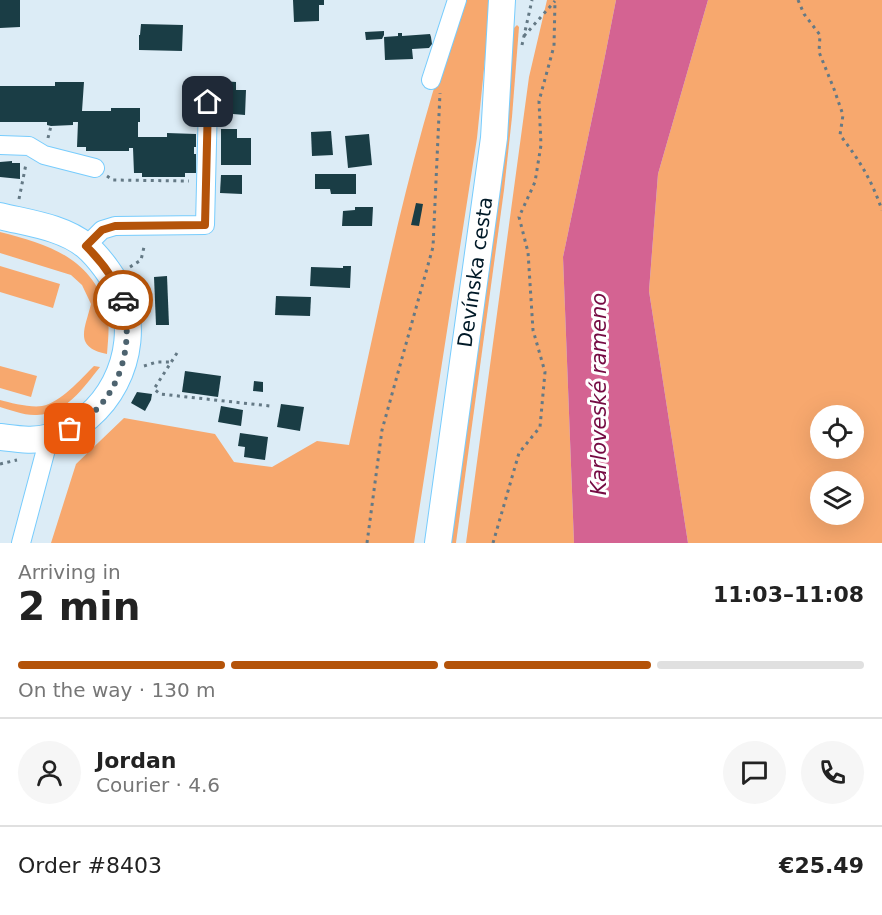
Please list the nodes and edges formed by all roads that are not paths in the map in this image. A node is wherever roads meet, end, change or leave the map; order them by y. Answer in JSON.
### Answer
{"nodes":[{"id":1,"x":457,"y":0,"type":"edge"},
{"id":2,"x":502,"y":0,"type":"edge"},
{"id":3,"x":431,"y":80,"type":"road end"},
{"id":4,"x":208,"y":102,"type":"dead end"},
{"id":5,"x":0,"y":145,"type":"edge"},
{"id":6,"x":95,"y":168,"type":"road end"},
{"id":7,"x":9,"y":208,"type":"edge"},
{"id":8,"x":86,"y":246,"type":"junction"},
{"id":9,"x":0,"y":437,"type":"edge"},
{"id":10,"x":49,"y":438,"type":"junction"},
{"id":11,"x":21,"y":543,"type":"edge"},
{"id":12,"x":438,"y":543,"type":"edge"}],
"edges":[{"from":1,"to":3,"type":"street"},
{"from":2,"to":12,"type":"street","name":"Devínska cesta"},
{"from":4,"to":8,"type":"street"},
{"from":5,"to":6,"type":"street"},
{"from":7,"to":8,"type":"street"},
{"from":8,"to":10,"type":"street"},
{"from":9,"to":10,"type":"street"},
{"from":10,"to":11,"type":"street"}]}
